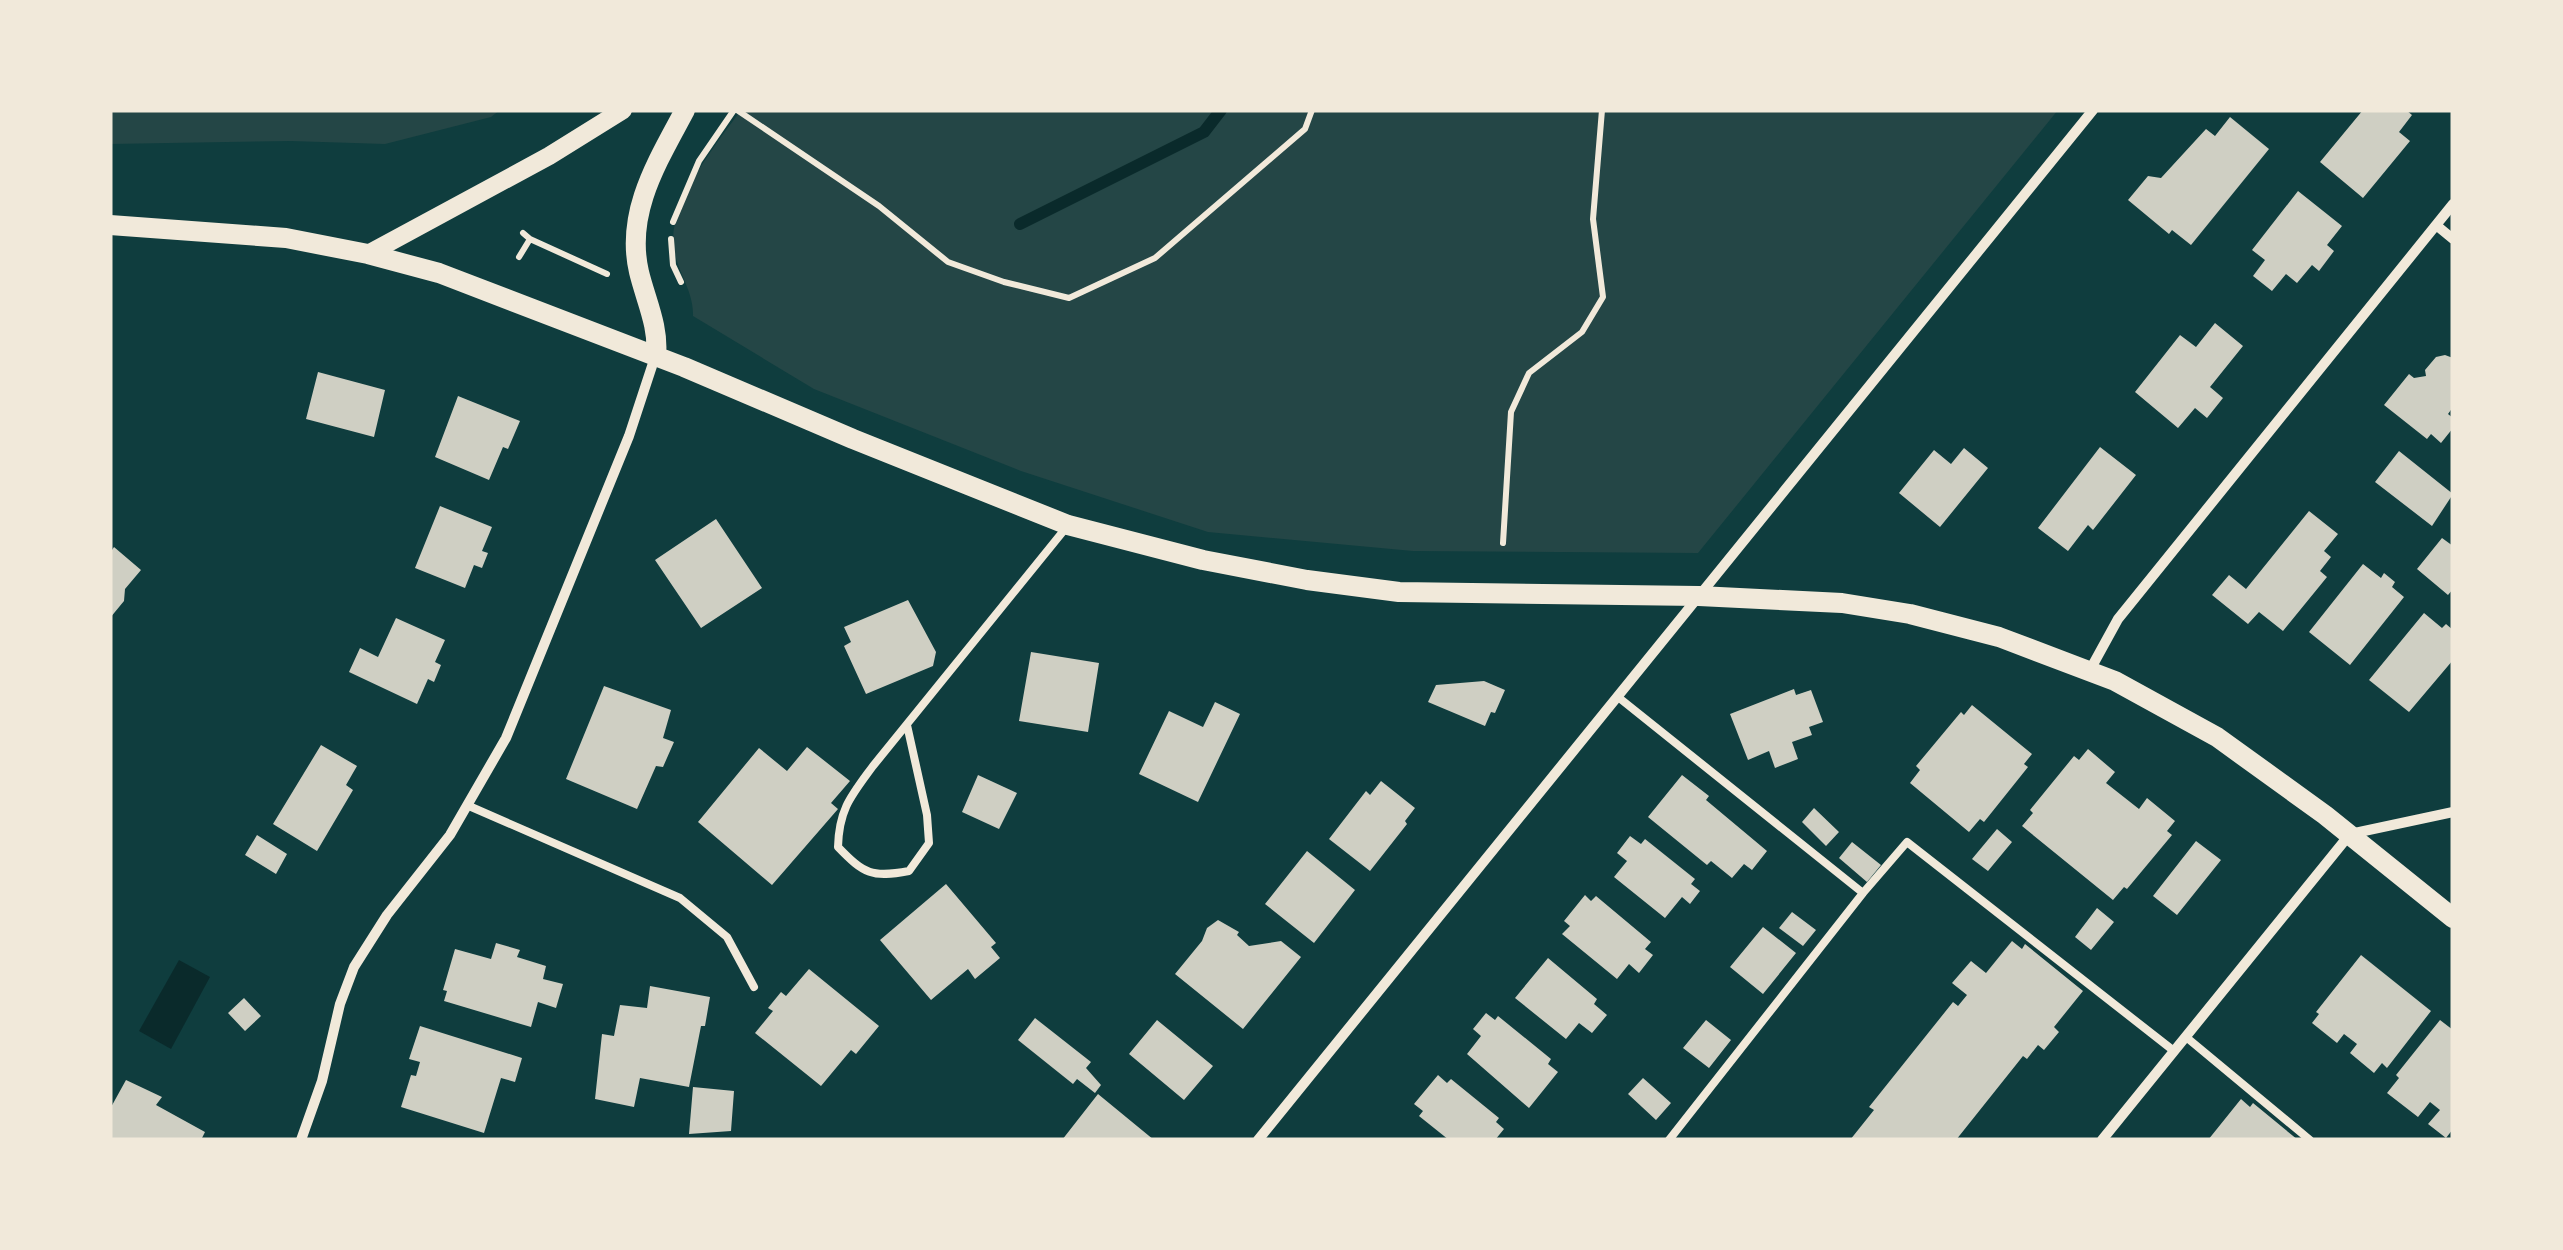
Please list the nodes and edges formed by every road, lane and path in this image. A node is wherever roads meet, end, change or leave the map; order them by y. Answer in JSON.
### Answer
{"nodes":[{"id":1,"x":623,"y":110,"type":"edge"},
{"id":2,"x":685,"y":110,"type":"edge"},
{"id":3,"x":736,"y":110,"type":"edge"},
{"id":4,"x":1312,"y":110,"type":"edge"},
{"id":5,"x":1602,"y":110,"type":"edge"},
{"id":6,"x":2093,"y":110,"type":"edge"},
{"id":7,"x":2453,"y":204,"type":"edge"},
{"id":8,"x":110,"y":225,"type":"edge"},
{"id":9,"x":2436,"y":225,"type":"junction"},
{"id":10,"x":2453,"y":239,"type":"edge"},
{"id":11,"x":368,"y":254,"type":"junction"},
{"id":12,"x":519,"y":257,"type":"dead end"},
{"id":13,"x":612,"y":276,"type":"dead end"},
{"id":14,"x":681,"y":282,"type":"dead end"},
{"id":15,"x":656,"y":356,"type":"junction"},
{"id":16,"x":1068,"y":525,"type":"junction"},
{"id":17,"x":1503,"y":542,"type":"dead end"},
{"id":18,"x":1699,"y":596,"type":"junction"},
{"id":19,"x":2090,"y":670,"type":"junction"},
{"id":20,"x":1618,"y":696,"type":"junction"},
{"id":21,"x":907,"y":725,"type":"junction"},
{"id":22,"x":469,"y":806,"type":"junction"},
{"id":23,"x":2453,"y":812,"type":"edge"},
{"id":24,"x":2350,"y":834,"type":"junction"},
{"id":25,"x":1863,"y":892,"type":"junction"},
{"id":26,"x":2453,"y":918,"type":"edge"},
{"id":27,"x":754,"y":986,"type":"dead end"},
{"id":28,"x":2186,"y":1037,"type":"junction"},
{"id":29,"x":2174,"y":1051,"type":"junction"},
{"id":30,"x":302,"y":1140,"type":"edge"},
{"id":31,"x":1258,"y":1140,"type":"edge"},
{"id":32,"x":1669,"y":1140,"type":"edge"},
{"id":33,"x":2102,"y":1140,"type":"edge"},
{"id":34,"x":2310,"y":1140,"type":"edge"}],
"edges":[{"from":1,"to":11,"type":"street"},
{"from":2,"to":15,"type":"main road"},
{"from":3,"to":4,"type":"path"},
{"from":3,"to":14,"type":"path"},
{"from":5,"to":17,"type":"path"},
{"from":6,"to":18,"type":"street"},
{"from":7,"to":9,"type":"street"},
{"from":8,"to":11,"type":"main road"},
{"from":9,"to":10,"type":"street"},
{"from":9,"to":19,"type":"street"},
{"from":11,"to":15,"type":"main road"},
{"from":12,"to":13,"type":"path"},
{"from":15,"to":16,"type":"main road"},
{"from":15,"to":22,"type":"street"},
{"from":16,"to":18,"type":"main road"},
{"from":16,"to":21,"type":"lane"},
{"from":18,"to":19,"type":"main road"},
{"from":18,"to":20,"type":"street"},
{"from":19,"to":24,"type":"main road"},
{"from":20,"to":25,"type":"lane"},
{"from":20,"to":31,"type":"street"},
{"from":21,"to":21,"type":"lane"},
{"from":22,"to":27,"type":"lane"},
{"from":22,"to":30,"type":"street"},
{"from":23,"to":24,"type":"street"},
{"from":24,"to":26,"type":"main road"},
{"from":24,"to":28,"type":"street"},
{"from":25,"to":29,"type":"lane"},
{"from":25,"to":32,"type":"lane"},
{"from":28,"to":29,"type":"street"},
{"from":28,"to":34,"type":"lane"},
{"from":29,"to":33,"type":"street"}]}
